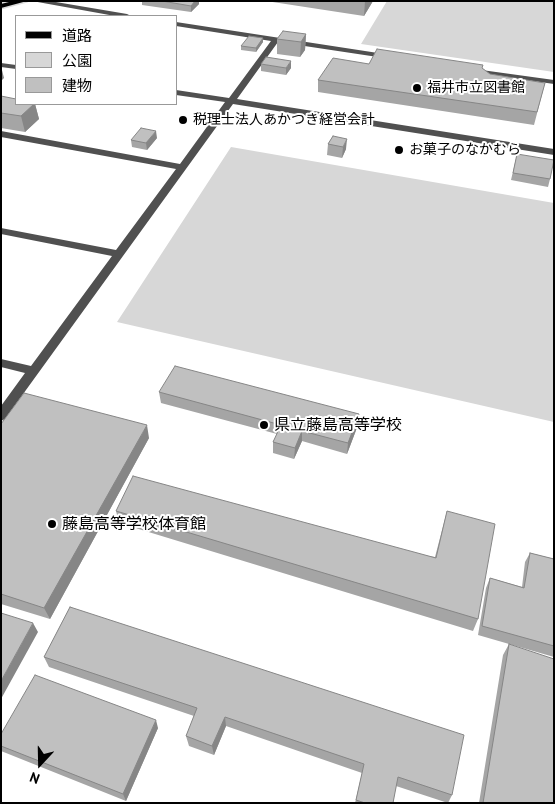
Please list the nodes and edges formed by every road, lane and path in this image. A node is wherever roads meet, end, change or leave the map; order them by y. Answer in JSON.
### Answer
{"nodes":[{"id":1,"x":24,"y":1,"type":"edge"},
{"id":2,"x":35,"y":1,"type":"edge"},
{"id":3,"x":1,"y":6,"type":"edge"},
{"id":4,"x":120,"y":15,"type":"edge"},
{"id":5,"x":178,"y":24,"type":"edge"},
{"id":6,"x":276,"y":39,"type":"junction"},
{"id":7,"x":397,"y":58,"type":"edge"},
{"id":8,"x":1,"y":65,"type":"edge"},
{"id":9,"x":15,"y":67,"type":"edge"},
{"id":10,"x":459,"y":68,"type":"edge"},
{"id":11,"x":554,"y":82,"type":"edge"},
{"id":12,"x":178,"y":92,"type":"edge"},
{"id":13,"x":230,"y":100,"type":"junction"},
{"id":14,"x":1,"y":134,"type":"edge"},
{"id":15,"x":554,"y":152,"type":"edge"},
{"id":16,"x":182,"y":167,"type":"junction"},
{"id":17,"x":1,"y":230,"type":"edge"},
{"id":18,"x":118,"y":254,"type":"junction"},
{"id":19,"x":1,"y":363,"type":"edge"},
{"id":20,"x":33,"y":371,"type":"junction"},
{"id":21,"x":1,"y":416,"type":"edge"}],
"edges":[{"from":1,"to":3,"type":"main road"},
{"from":2,"to":4,"type":"street"},
{"from":5,"to":6,"type":"street"},
{"from":6,"to":7,"type":"street"},
{"from":6,"to":13,"type":"street"},
{"from":8,"to":9,"type":"street"},
{"from":10,"to":11,"type":"street"},
{"from":12,"to":13,"type":"street"},
{"from":13,"to":15,"type":"street"},
{"from":13,"to":16,"type":"street"},
{"from":14,"to":16,"type":"street"},
{"from":16,"to":18,"type":"street"},
{"from":17,"to":18,"type":"street"},
{"from":18,"to":20,"type":"street"},
{"from":19,"to":20,"type":"street"},
{"from":20,"to":21,"type":"street"}]}
